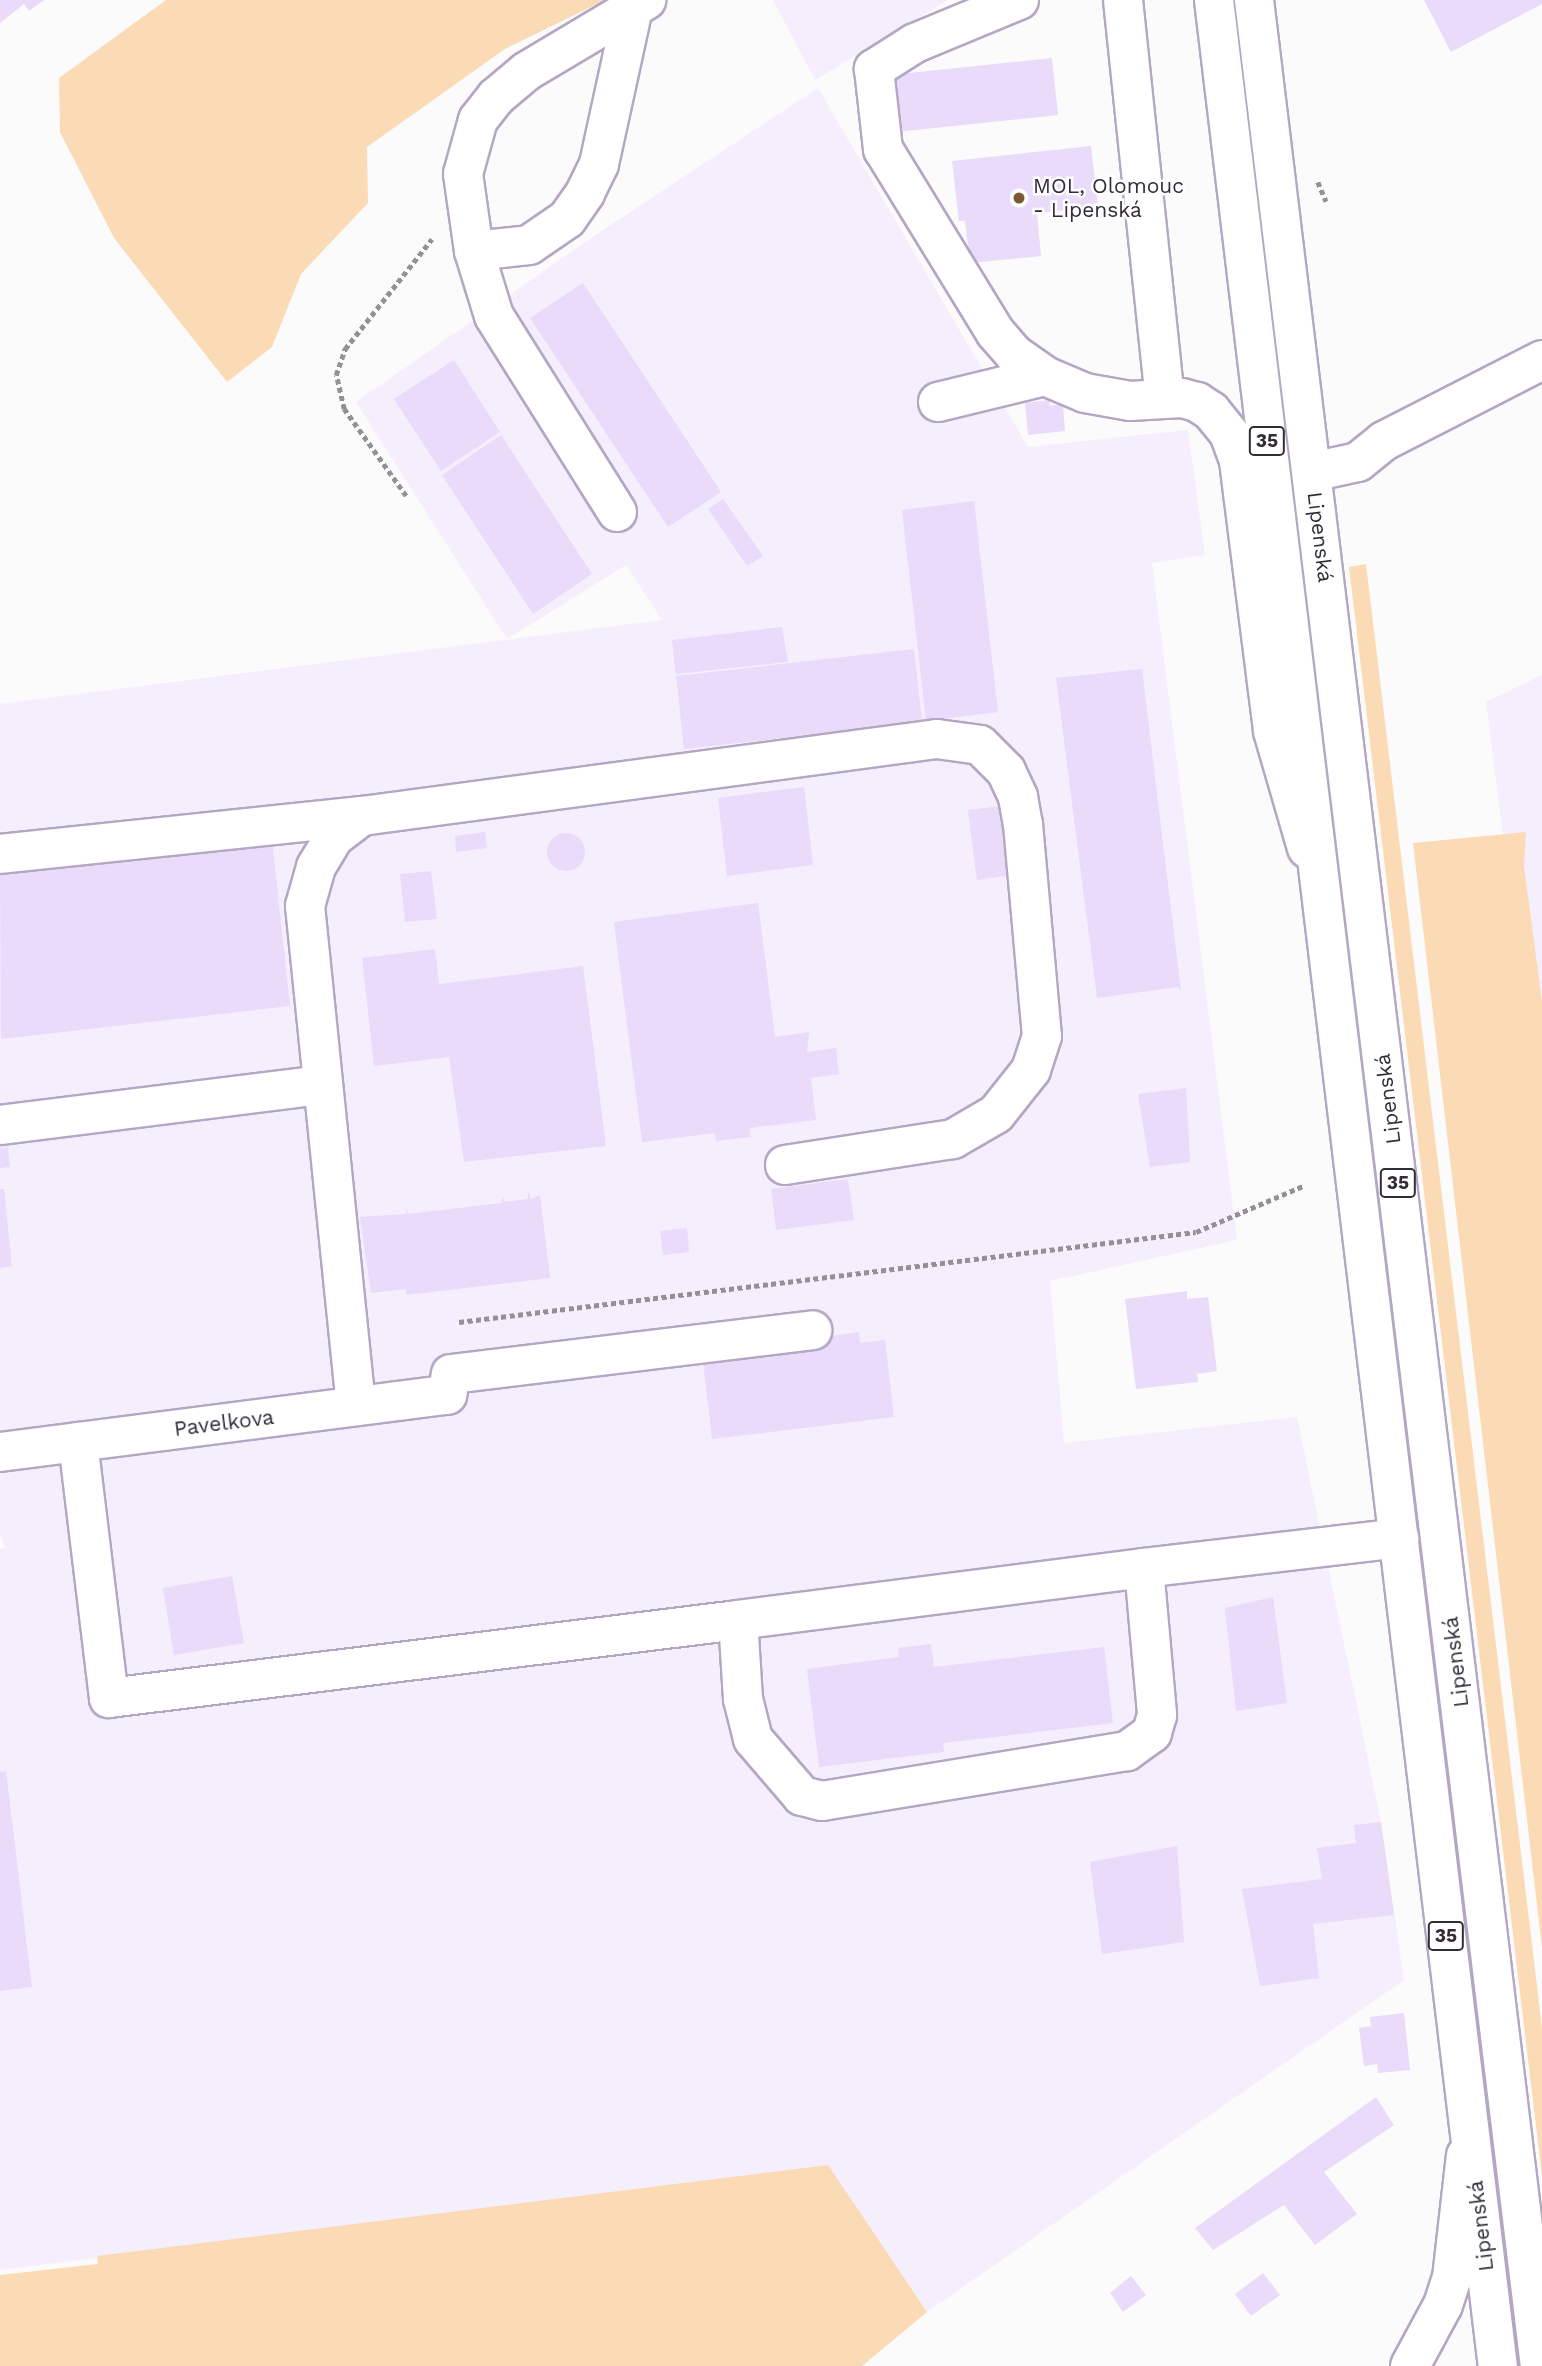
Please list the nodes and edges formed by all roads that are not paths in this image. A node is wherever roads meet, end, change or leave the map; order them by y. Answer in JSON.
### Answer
{"nodes":[{"id":1,"x":1019,"y":0,"type":"edge"},
{"id":2,"x":1123,"y":0,"type":"edge"},
{"id":3,"x":1214,"y":0,"type":"edge"},
{"id":4,"x":1254,"y":0,"type":"edge"},
{"id":5,"x":640,"y":4,"type":"edge"},
{"id":6,"x":474,"y":251,"type":"junction"},
{"id":7,"x":1542,"y":360,"type":"edge"},
{"id":8,"x":1045,"y":376,"type":"junction"},
{"id":9,"x":1165,"y":398,"type":"junction"},
{"id":10,"x":938,"y":402,"type":"dead end"},
{"id":11,"x":1312,"y":472,"type":"junction"},
{"id":12,"x":617,"y":512,"type":"dead end"},
{"id":13,"x":362,"y":816,"type":"junction"},
{"id":14,"x":0,"y":854,"type":"edge"},
{"id":15,"x":1321,"y":882,"type":"junction"},
{"id":16,"x":323,"y":1085,"type":"junction"},
{"id":17,"x":0,"y":1125,"type":"edge"},
{"id":18,"x":785,"y":1165,"type":"dead end"},
{"id":19,"x":813,"y":1330,"type":"dead end"},
{"id":20,"x":356,"y":1406,"type":"junction"},
{"id":21,"x":78,"y":1442,"type":"junction"},
{"id":22,"x":0,"y":1452,"type":"edge"},
{"id":23,"x":1399,"y":1538,"type":"junction"},
{"id":24,"x":1144,"y":1568,"type":"junction"},
{"id":25,"x":738,"y":1620,"type":"junction"},
{"id":26,"x":1469,"y":2129,"type":"junction"},
{"id":27,"x":1409,"y":2366,"type":"edge"},
{"id":28,"x":1498,"y":2366,"type":"edge"},
{"id":29,"x":1540,"y":2366,"type":"edge"}],
"edges":[{"from":1,"to":8,"type":"main road"},
{"from":2,"to":9,"type":"main road"},
{"from":3,"to":15,"type":"main road","name":"Lipenská","number":"35"},
{"from":4,"to":11,"type":"main road","name":"Lipenská","number":"35"},
{"from":5,"to":6,"type":"main road"},
{"from":5,"to":6,"type":"main road"},
{"from":6,"to":12,"type":"main road"},
{"from":7,"to":11,"type":"main road"},
{"from":8,"to":9,"type":"main road"},
{"from":8,"to":10,"type":"main road"},
{"from":9,"to":15,"type":"main road"},
{"from":11,"to":29,"type":"main road","name":"Lipenská","number":"35"},
{"from":13,"to":14,"type":"main road"},
{"from":13,"to":16,"type":"main road"},
{"from":13,"to":18,"type":"main road"},
{"from":15,"to":23,"type":"main road","name":"Lipenská","number":"35"},
{"from":16,"to":17,"type":"main road"},
{"from":16,"to":20,"type":"main road"},
{"from":19,"to":20,"type":"main road","name":"Pavelkova"},
{"from":20,"to":21,"type":"main road","name":"Pavelkova"},
{"from":21,"to":22,"type":"main road","name":"Pavelkova"},
{"from":21,"to":25,"type":"main road"},
{"from":23,"to":24,"type":"main road"},
{"from":23,"to":26,"type":"main road","name":"Lipenská","number":"35"},
{"from":24,"to":25,"type":"main road"},
{"from":24,"to":25,"type":"main road"},
{"from":26,"to":27,"type":"main road"},
{"from":26,"to":28,"type":"main road","name":"Lipenská","number":"35"}]}
